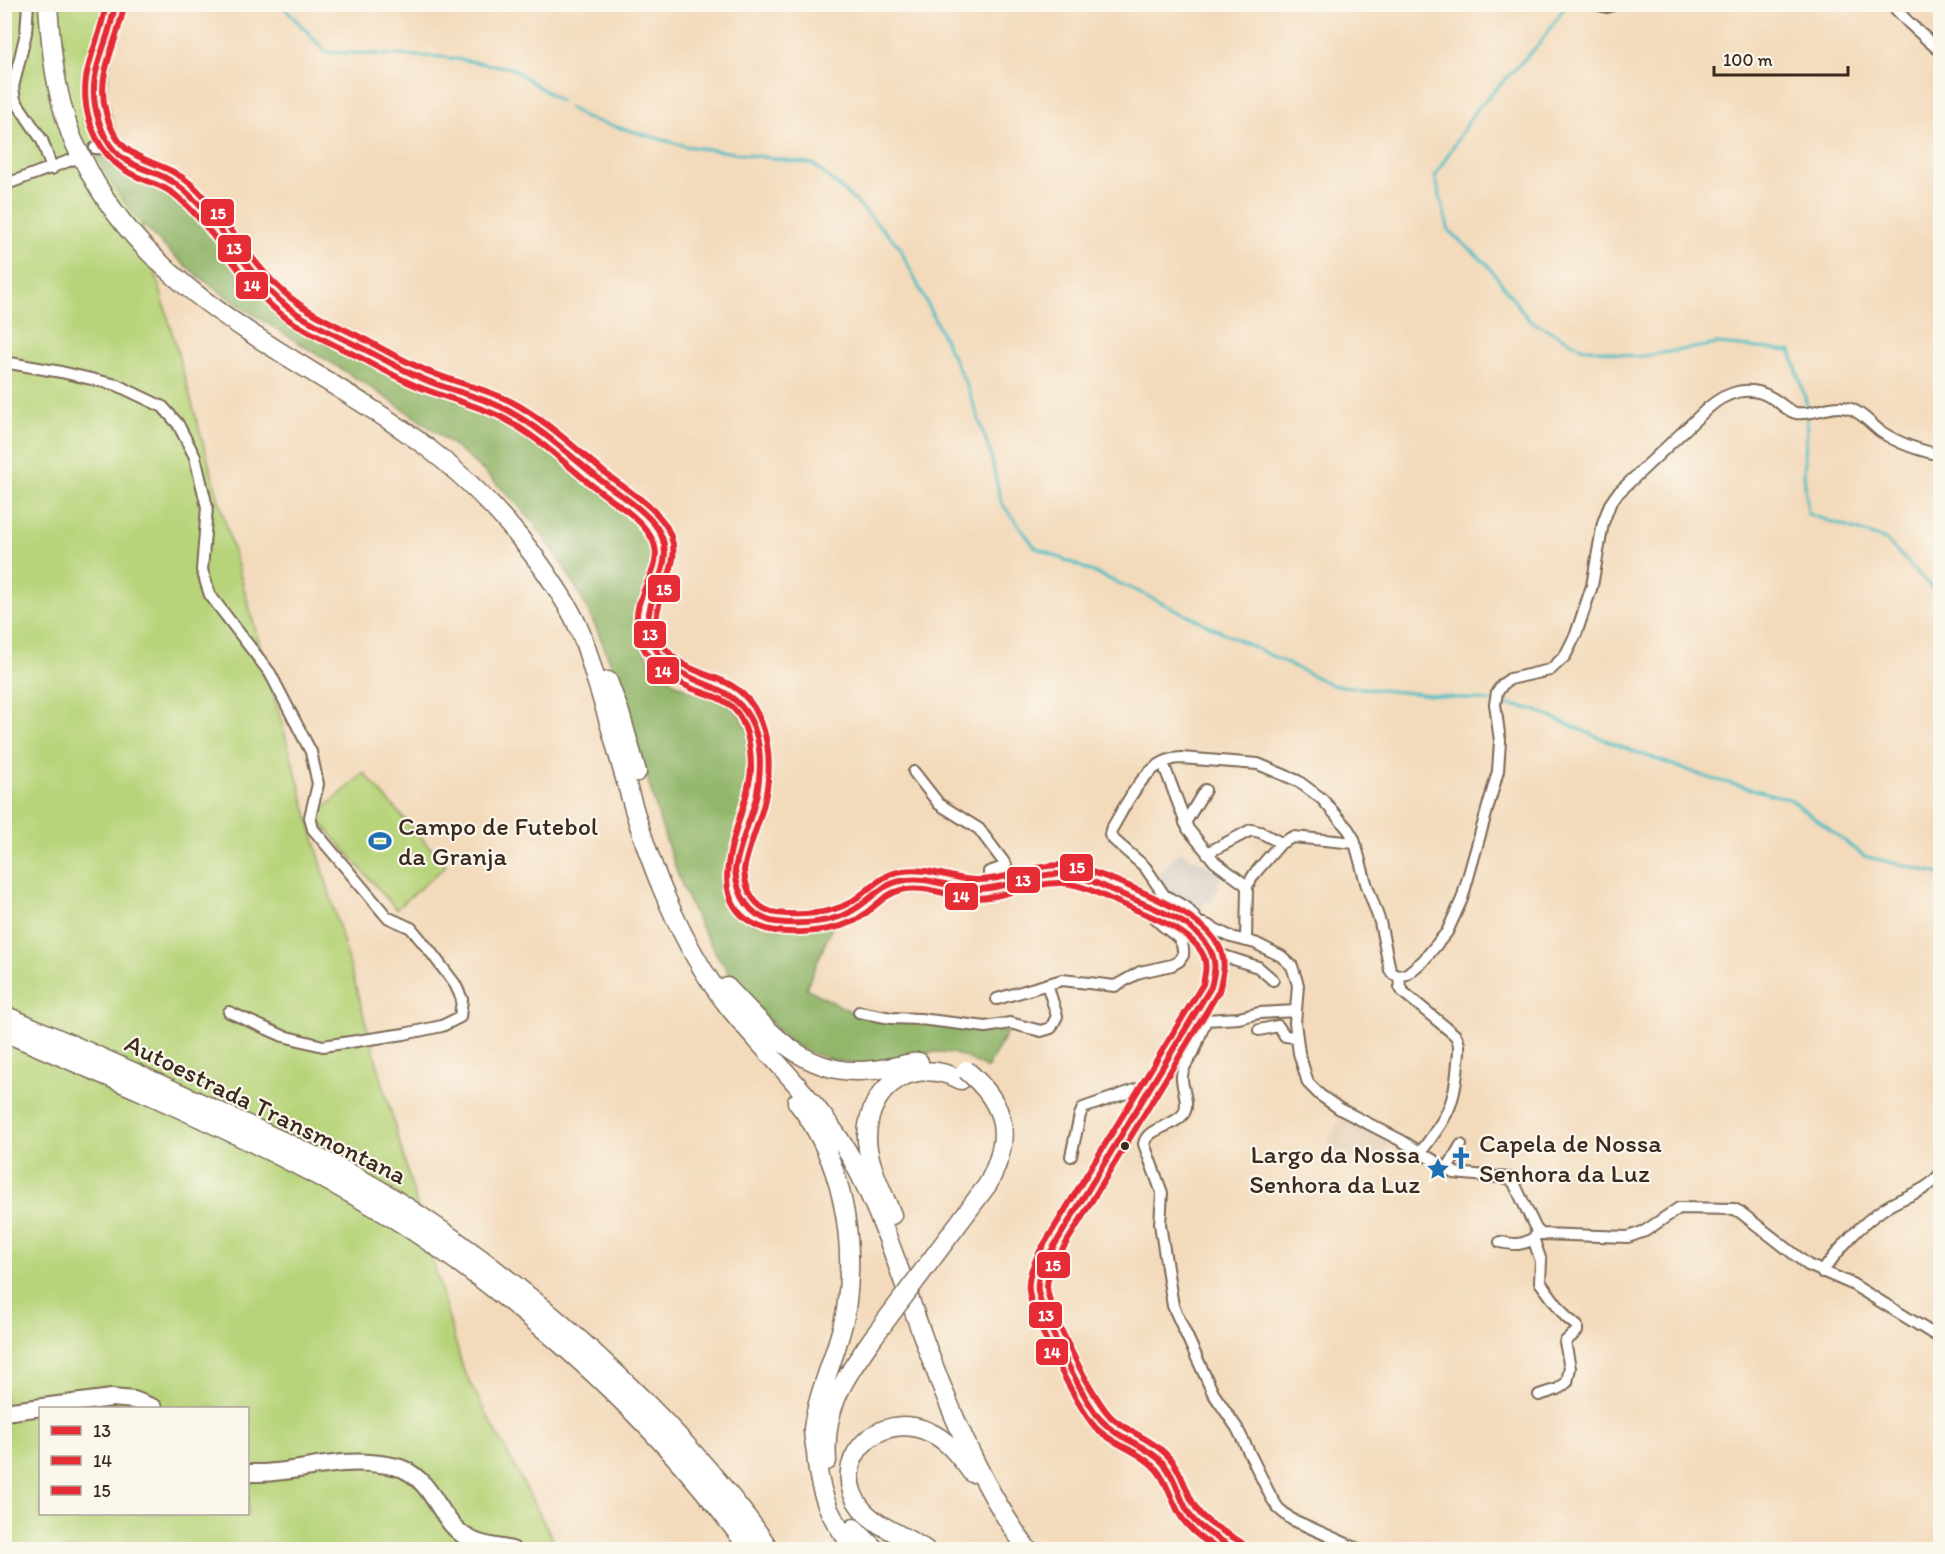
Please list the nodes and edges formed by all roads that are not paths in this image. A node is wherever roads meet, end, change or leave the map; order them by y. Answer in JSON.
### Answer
{"nodes":[{"id":1,"x":27,"y":4,"type":"edge"},
{"id":2,"x":48,"y":4,"type":"edge"},
{"id":3,"x":56,"y":4,"type":"edge"},
{"id":4,"x":115,"y":4,"type":"edge"},
{"id":5,"x":1595,"y":4,"type":"edge"},
{"id":6,"x":1616,"y":4,"type":"edge"},
{"id":7,"x":1891,"y":4,"type":"edge"},
{"id":8,"x":1941,"y":51,"type":"edge"},
{"id":9,"x":74,"y":159,"type":"dead end"},
{"id":10,"x":52,"y":169,"type":"junction"},
{"id":11,"x":7,"y":183,"type":"edge"},
{"id":12,"x":4,"y":362,"type":"edge"},
{"id":13,"x":1941,"y":455,"type":"edge"},
{"id":14,"x":600,"y":694,"type":"junction"},
{"id":15,"x":1163,"y":763,"type":"junction"},
{"id":16,"x":914,"y":772,"type":"dead end"},
{"id":17,"x":1205,"y":790,"type":"dead end"},
{"id":18,"x":1185,"y":823,"type":"junction"},
{"id":19,"x":1281,"y":843,"type":"junction"},
{"id":20,"x":1355,"y":843,"type":"junction"},
{"id":21,"x":1207,"y":853,"type":"junction"},
{"id":22,"x":1007,"y":886,"type":"junction"},
{"id":23,"x":1247,"y":886,"type":"junction"},
{"id":24,"x":1151,"y":907,"type":"junction"},
{"id":25,"x":1194,"y":925,"type":"junction"},
{"id":26,"x":1246,"y":941,"type":"junction"},
{"id":27,"x":1212,"y":952,"type":"junction"},
{"id":28,"x":1399,"y":976,"type":"junction"},
{"id":29,"x":1273,"y":980,"type":"dead end"},
{"id":30,"x":1047,"y":984,"type":"junction"},
{"id":31,"x":727,"y":987,"type":"junction"},
{"id":32,"x":997,"y":999,"type":"dead end"},
{"id":33,"x":859,"y":1011,"type":"dead end"},
{"id":34,"x":1296,"y":1011,"type":"junction"},
{"id":35,"x":229,"y":1012,"type":"dead end"},
{"id":36,"x":4,"y":1015,"type":"edge"},
{"id":37,"x":1206,"y":1020,"type":"junction"},
{"id":38,"x":1259,"y":1030,"type":"dead end"},
{"id":39,"x":4,"y":1032,"type":"edge"},
{"id":40,"x":1296,"y":1037,"type":"junction"},
{"id":41,"x":1171,"y":1054,"type":"junction"},
{"id":42,"x":963,"y":1075,"type":"junction"},
{"id":43,"x":1152,"y":1084,"type":"junction"},
{"id":44,"x":1461,"y":1145,"type":"dead end"},
{"id":45,"x":1420,"y":1153,"type":"junction"},
{"id":46,"x":1071,"y":1156,"type":"dead end"},
{"id":47,"x":1447,"y":1169,"type":"junction"},
{"id":48,"x":1941,"y":1174,"type":"edge"},
{"id":49,"x":1536,"y":1236,"type":"junction"},
{"id":50,"x":1500,"y":1242,"type":"dead end"},
{"id":51,"x":1822,"y":1272,"type":"junction"},
{"id":52,"x":870,"y":1334,"type":"junction"},
{"id":53,"x":1941,"y":1338,"type":"edge"},
{"id":54,"x":942,"y":1365,"type":"junction"},
{"id":55,"x":1539,"y":1395,"type":"dead end"},
{"id":56,"x":39,"y":1407,"type":"edge"},
{"id":57,"x":43,"y":1407,"type":"edge"},
{"id":58,"x":152,"y":1407,"type":"edge"},
{"id":59,"x":4,"y":1412,"type":"edge"},
{"id":60,"x":815,"y":1443,"type":"junction"},
{"id":61,"x":249,"y":1473,"type":"edge"},
{"id":62,"x":512,"y":1550,"type":"edge"},
{"id":63,"x":750,"y":1550,"type":"edge"},
{"id":64,"x":770,"y":1550,"type":"edge"},
{"id":65,"x":858,"y":1550,"type":"edge"},
{"id":66,"x":876,"y":1550,"type":"edge"},
{"id":67,"x":926,"y":1550,"type":"edge"},
{"id":68,"x":1023,"y":1550,"type":"edge"},
{"id":69,"x":1028,"y":1550,"type":"edge"},
{"id":70,"x":1033,"y":1550,"type":"edge"},
{"id":71,"x":1237,"y":1550,"type":"edge"},
{"id":72,"x":1360,"y":1550,"type":"edge"}],
"edges":[{"from":1,"to":10,"type":"street"},
{"from":2,"to":14,"type":"highway"},
{"from":3,"to":31,"type":"highway"},
{"from":4,"to":22,"type":"main road"},
{"from":5,"to":6,"type":"street"},
{"from":7,"to":8,"type":"street"},
{"from":9,"to":10,"type":"street"},
{"from":10,"to":11,"type":"street"},
{"from":12,"to":35,"type":"street"},
{"from":13,"to":28,"type":"street"},
{"from":14,"to":60,"type":"highway"},
{"from":14,"to":69,"type":"highway"},
{"from":15,"to":18,"type":"street"},
{"from":15,"to":20,"type":"street"},
{"from":15,"to":25,"type":"street"},
{"from":16,"to":22,"type":"street"},
{"from":17,"to":18,"type":"street"},
{"from":18,"to":21,"type":"street"},
{"from":19,"to":20,"type":"street"},
{"from":19,"to":21,"type":"street"},
{"from":19,"to":23,"type":"street"},
{"from":20,"to":28,"type":"street"},
{"from":21,"to":23,"type":"street"},
{"from":22,"to":24,"type":"main road"},
{"from":23,"to":26,"type":"street"},
{"from":24,"to":25,"type":"main road"},
{"from":24,"to":30,"type":"street"},
{"from":25,"to":26,"type":"street"},
{"from":25,"to":27,"type":"main road"},
{"from":26,"to":34,"type":"street"},
{"from":27,"to":29,"type":"street"},
{"from":27,"to":41,"type":"main road"},
{"from":28,"to":45,"type":"street"},
{"from":30,"to":32,"type":"street"},
{"from":30,"to":33,"type":"street"},
{"from":31,"to":42,"type":"highway"},
{"from":31,"to":54,"type":"highway"},
{"from":34,"to":37,"type":"street"},
{"from":34,"to":40,"type":"street"},
{"from":36,"to":64,"type":"highway","name":"Autoestrada Transmontana"},
{"from":37,"to":41,"type":"street"},
{"from":37,"to":72,"type":"street"},
{"from":38,"to":40,"type":"street"},
{"from":39,"to":63,"type":"highway","name":"Autoestrada Transmontana"},
{"from":40,"to":45,"type":"street"},
{"from":41,"to":43,"type":"main road"},
{"from":42,"to":52,"type":"highway","bridge":true},
{"from":42,"to":54,"type":"highway"},
{"from":43,"to":46,"type":"street"},
{"from":43,"to":71,"type":"main road"},
{"from":44,"to":47,"type":"street"},
{"from":45,"to":47,"type":"street"},
{"from":47,"to":49,"type":"street"},
{"from":48,"to":51,"type":"street"},
{"from":49,"to":50,"type":"street"},
{"from":49,"to":51,"type":"street"},
{"from":49,"to":55,"type":"street"},
{"from":51,"to":53,"type":"street"},
{"from":52,"to":60,"type":"highway"},
{"from":52,"to":66,"type":"highway"},
{"from":54,"to":70,"type":"highway"},
{"from":56,"to":59,"type":"main road"},
{"from":57,"to":58,"type":"main road"},
{"from":60,"to":65,"type":"highway"},
{"from":61,"to":62,"type":"main road"},
{"from":67,"to":68,"type":"highway"}]}
